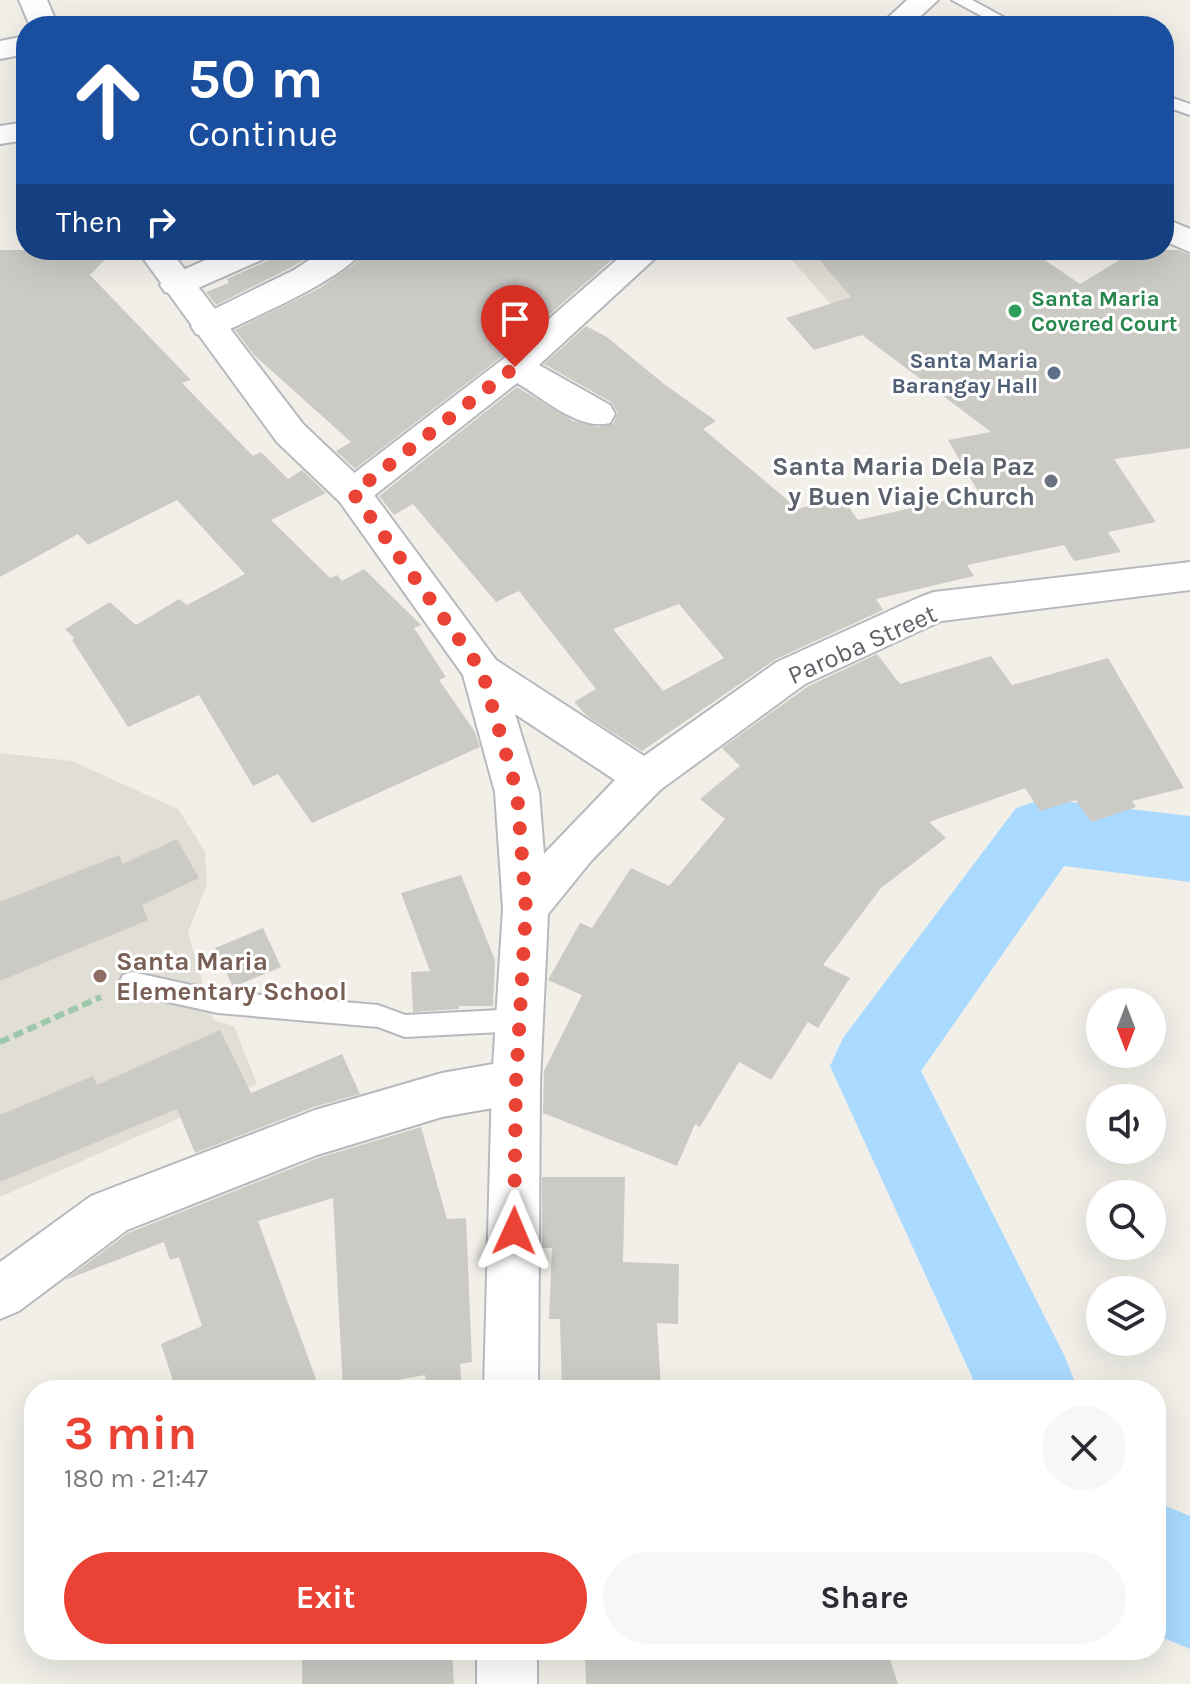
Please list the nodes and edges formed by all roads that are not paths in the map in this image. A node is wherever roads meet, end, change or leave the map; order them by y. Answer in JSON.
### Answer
{"nodes":[{"id":1,"x":924,"y":0,"type":"edge"},
{"id":2,"x":960,"y":0,"type":"edge"},
{"id":3,"x":905,"y":16,"type":"edge"},
{"id":4,"x":992,"y":16,"type":"edge"},
{"id":5,"x":160,"y":260,"type":"edge"},
{"id":6,"x":233,"y":260,"type":"edge"},
{"id":7,"x":332,"y":260,"type":"edge"},
{"id":8,"x":637,"y":260,"type":"edge"},
{"id":9,"x":177,"y":285,"type":"junction"},
{"id":10,"x":208,"y":326,"type":"junction"},
{"id":11,"x":515,"y":367,"type":"junction"},
{"id":12,"x":597,"y":414,"type":"dead end"},
{"id":13,"x":353,"y":493,"type":"junction"},
{"id":14,"x":1190,"y":576,"type":"edge"},
{"id":15,"x":482,"y":671,"type":"junction"},
{"id":16,"x":645,"y":778,"type":"junction"},
{"id":17,"x":526,"y":909,"type":"junction"},
{"id":18,"x":132,"y":983,"type":"road end"},
{"id":19,"x":520,"y":1020,"type":"junction"},
{"id":20,"x":516,"y":1082,"type":"junction"},
{"id":21,"x":0,"y":1293,"type":"edge"},
{"id":22,"x":511,"y":1380,"type":"edge"},
{"id":23,"x":507,"y":1660,"type":"edge"},
{"id":24,"x":507,"y":1684,"type":"edge"}],
"edges":[{"from":1,"to":3,"type":"street"},
{"from":2,"to":4,"type":"lane"},
{"from":5,"to":9,"type":"street"},
{"from":6,"to":9,"type":"street"},
{"from":7,"to":10,"type":"street"},
{"from":8,"to":11,"type":"street"},
{"from":9,"to":10,"type":"street"},
{"from":10,"to":13,"type":"street"},
{"from":11,"to":12,"type":"street"},
{"from":11,"to":13,"type":"street"},
{"from":13,"to":15,"type":"street"},
{"from":14,"to":16,"type":"street","name":"Paroba Street"},
{"from":15,"to":16,"type":"street"},
{"from":15,"to":17,"type":"street"},
{"from":16,"to":17,"type":"street","name":"Paroba Street"},
{"from":17,"to":19,"type":"street"},
{"from":18,"to":19,"type":"lane"},
{"from":19,"to":20,"type":"street"},
{"from":20,"to":21,"type":"street"},
{"from":20,"to":22,"type":"street"},
{"from":23,"to":24,"type":"street"}]}
